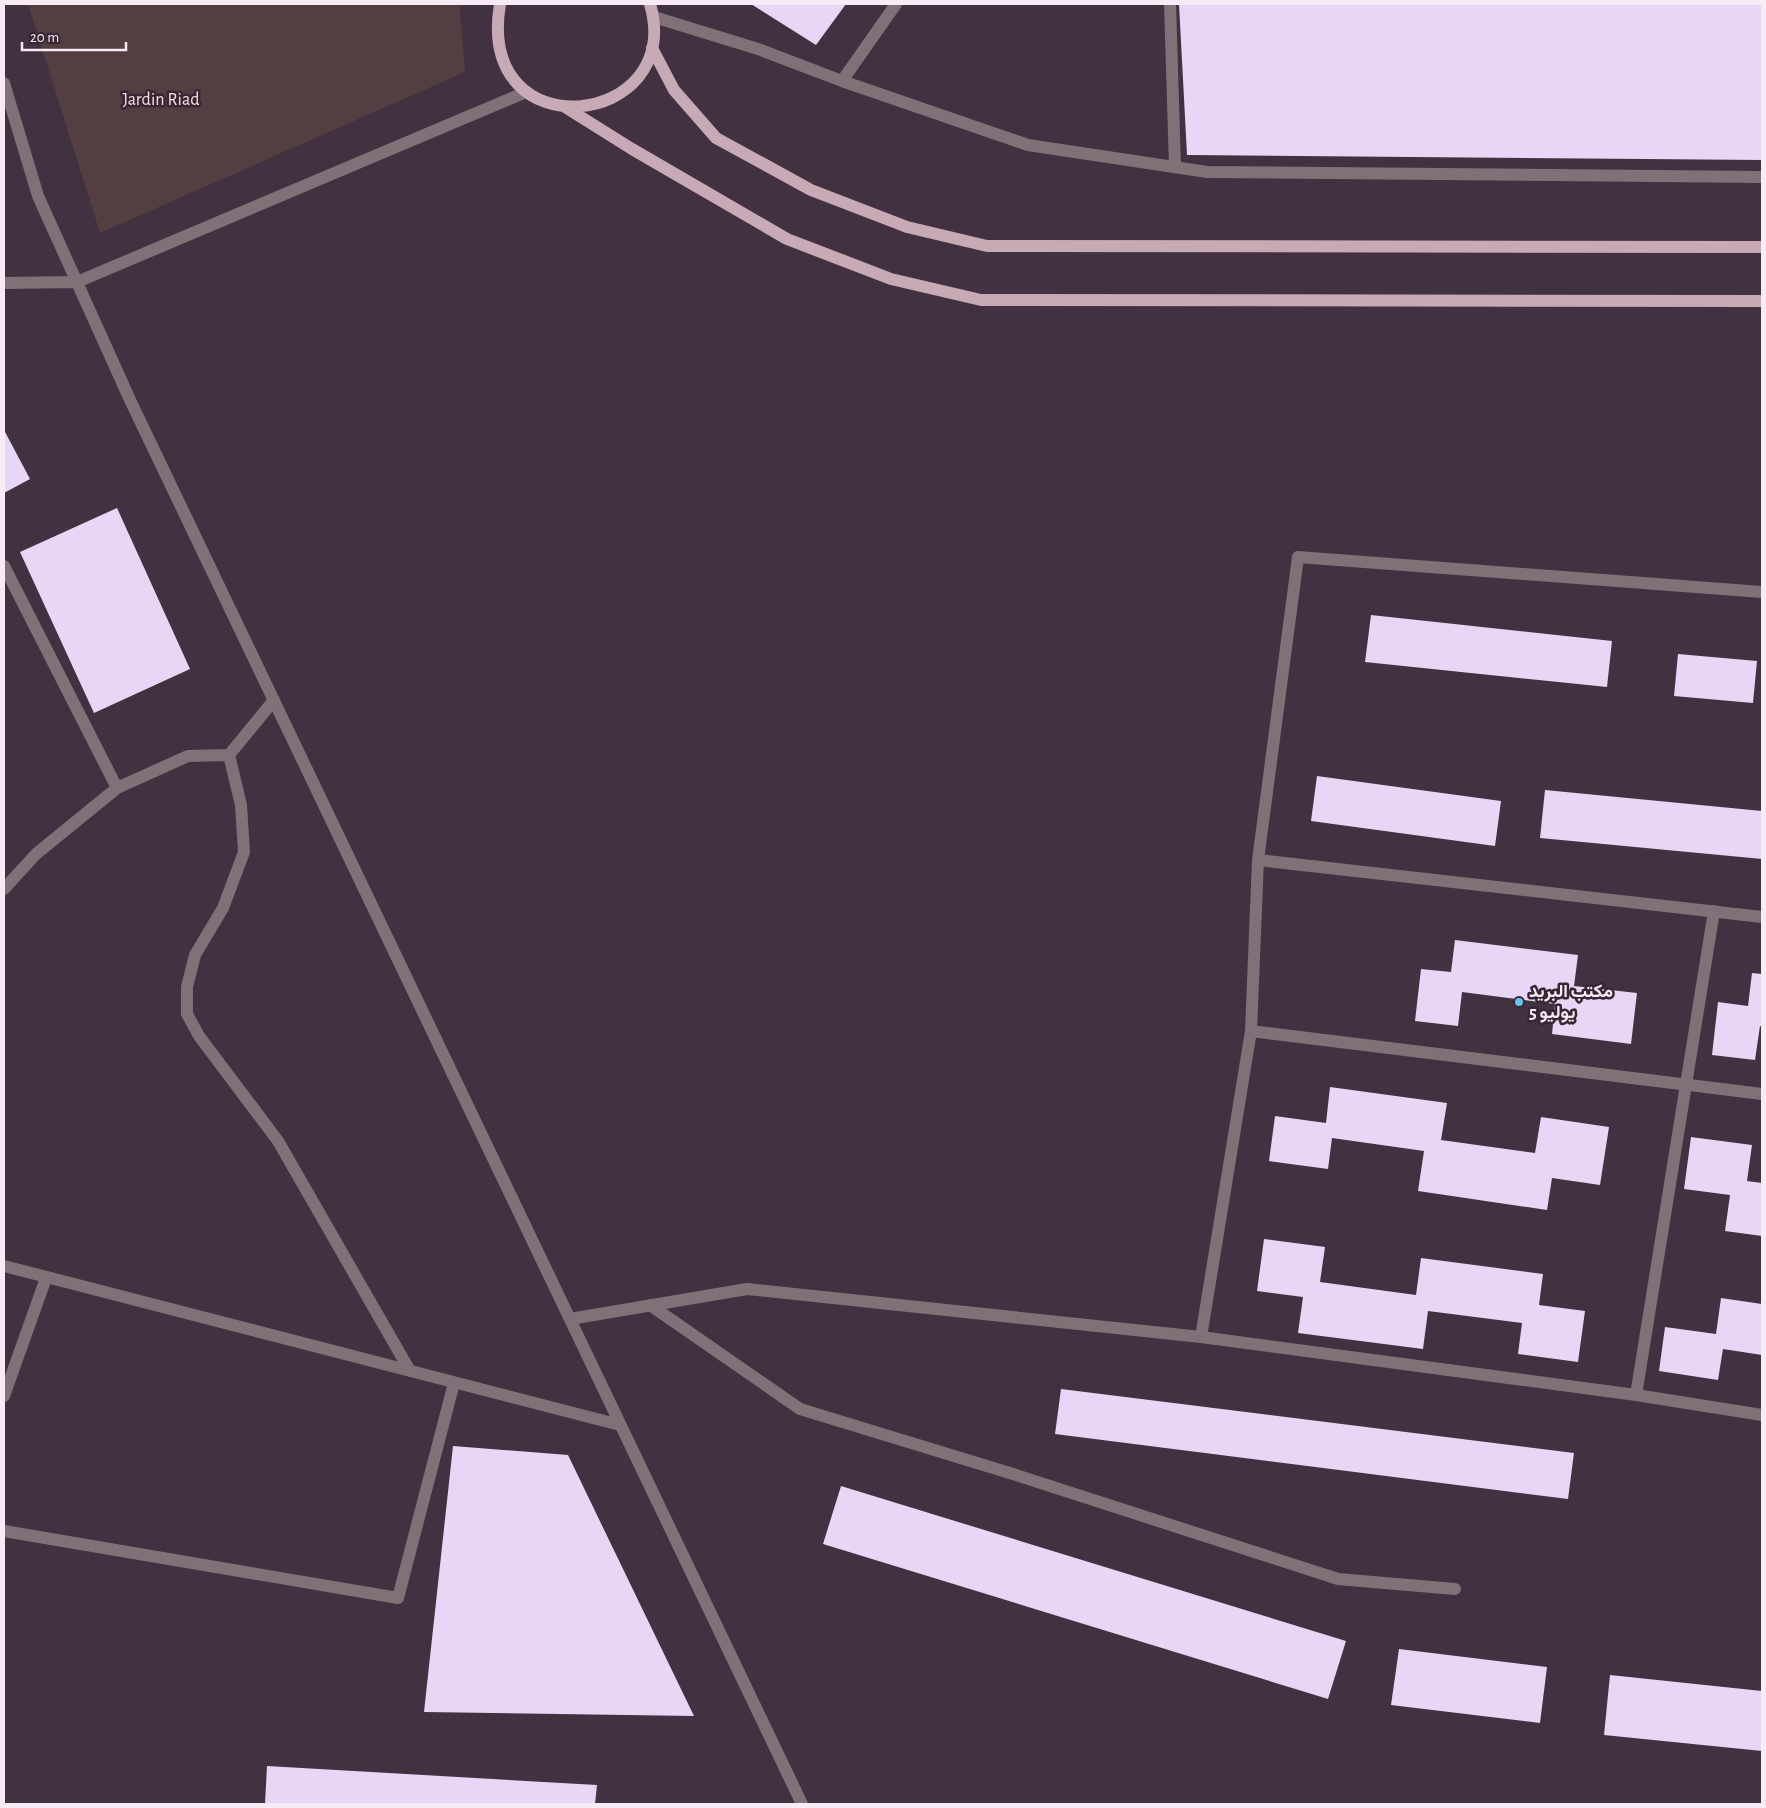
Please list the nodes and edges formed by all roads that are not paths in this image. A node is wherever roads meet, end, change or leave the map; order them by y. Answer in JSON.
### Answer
{"nodes":[{"id":1,"x":500,"y":4,"type":"edge"},
{"id":2,"x":650,"y":4,"type":"edge"},
{"id":3,"x":896,"y":4,"type":"edge"},
{"id":4,"x":1170,"y":4,"type":"edge"},
{"id":5,"x":654,"y":17,"type":"junction"},
{"id":6,"x":652,"y":48,"type":"junction"},
{"id":7,"x":842,"y":81,"type":"junction"},
{"id":8,"x":4,"y":83,"type":"edge"},
{"id":9,"x":526,"y":92,"type":"junction"},
{"id":10,"x":565,"y":107,"type":"junction"},
{"id":11,"x":1175,"y":167,"type":"junction"},
{"id":12,"x":1762,"y":177,"type":"edge"},
{"id":13,"x":1762,"y":247,"type":"edge"},
{"id":14,"x":77,"y":282,"type":"junction"},
{"id":15,"x":4,"y":283,"type":"edge"},
{"id":16,"x":1762,"y":301,"type":"edge"},
{"id":17,"x":4,"y":566,"type":"edge"},
{"id":18,"x":1762,"y":592,"type":"edge"},
{"id":19,"x":274,"y":700,"type":"junction"},
{"id":20,"x":229,"y":755,"type":"junction"},
{"id":21,"x":117,"y":788,"type":"junction"},
{"id":22,"x":1258,"y":860,"type":"junction"},
{"id":23,"x":4,"y":889,"type":"edge"},
{"id":24,"x":1714,"y":911,"type":"junction"},
{"id":25,"x":1762,"y":917,"type":"edge"},
{"id":26,"x":1251,"y":1031,"type":"junction"},
{"id":27,"x":1686,"y":1084,"type":"junction"},
{"id":28,"x":1762,"y":1094,"type":"edge"},
{"id":29,"x":4,"y":1266,"type":"edge"},
{"id":30,"x":46,"y":1278,"type":"junction"},
{"id":31,"x":650,"y":1305,"type":"junction"},
{"id":32,"x":570,"y":1319,"type":"junction"},
{"id":33,"x":1201,"y":1337,"type":"junction"},
{"id":34,"x":410,"y":1371,"type":"junction"},
{"id":35,"x":454,"y":1383,"type":"junction"},
{"id":36,"x":4,"y":1396,"type":"edge"},
{"id":37,"x":1636,"y":1396,"type":"junction"},
{"id":38,"x":1762,"y":1415,"type":"edge"},
{"id":39,"x":620,"y":1425,"type":"junction"},
{"id":40,"x":4,"y":1531,"type":"edge"},
{"id":41,"x":1455,"y":1589,"type":"dead end"},
{"id":42,"x":802,"y":1804,"type":"edge"}],
"edges":[{"from":1,"to":9,"type":"main road"},
{"from":2,"to":5,"type":"main road"},
{"from":3,"to":7,"type":"street"},
{"from":4,"to":11,"type":"street"},
{"from":5,"to":6,"type":"main road"},
{"from":5,"to":7,"type":"street"},
{"from":6,"to":10,"type":"main road"},
{"from":6,"to":13,"type":"main road"},
{"from":7,"to":11,"type":"street"},
{"from":8,"to":14,"type":"street"},
{"from":9,"to":10,"type":"main road"},
{"from":9,"to":14,"type":"street"},
{"from":10,"to":16,"type":"main road"},
{"from":11,"to":12,"type":"street"},
{"from":14,"to":15,"type":"street"},
{"from":14,"to":19,"type":"street"},
{"from":17,"to":21,"type":"street"},
{"from":18,"to":22,"type":"street"},
{"from":19,"to":20,"type":"street"},
{"from":19,"to":32,"type":"street"},
{"from":20,"to":21,"type":"street"},
{"from":20,"to":34,"type":"street"},
{"from":21,"to":23,"type":"street"},
{"from":22,"to":24,"type":"street"},
{"from":22,"to":26,"type":"street"},
{"from":24,"to":25,"type":"street"},
{"from":24,"to":27,"type":"street"},
{"from":26,"to":27,"type":"street"},
{"from":26,"to":33,"type":"street"},
{"from":27,"to":28,"type":"street"},
{"from":27,"to":37,"type":"street"},
{"from":29,"to":30,"type":"street"},
{"from":30,"to":34,"type":"street"},
{"from":30,"to":36,"type":"street"},
{"from":31,"to":32,"type":"street"},
{"from":31,"to":33,"type":"street"},
{"from":31,"to":41,"type":"street"},
{"from":32,"to":39,"type":"street"},
{"from":33,"to":37,"type":"street"},
{"from":34,"to":35,"type":"street"},
{"from":35,"to":39,"type":"street"},
{"from":35,"to":40,"type":"street"},
{"from":37,"to":38,"type":"street"},
{"from":39,"to":42,"type":"street"}]}
